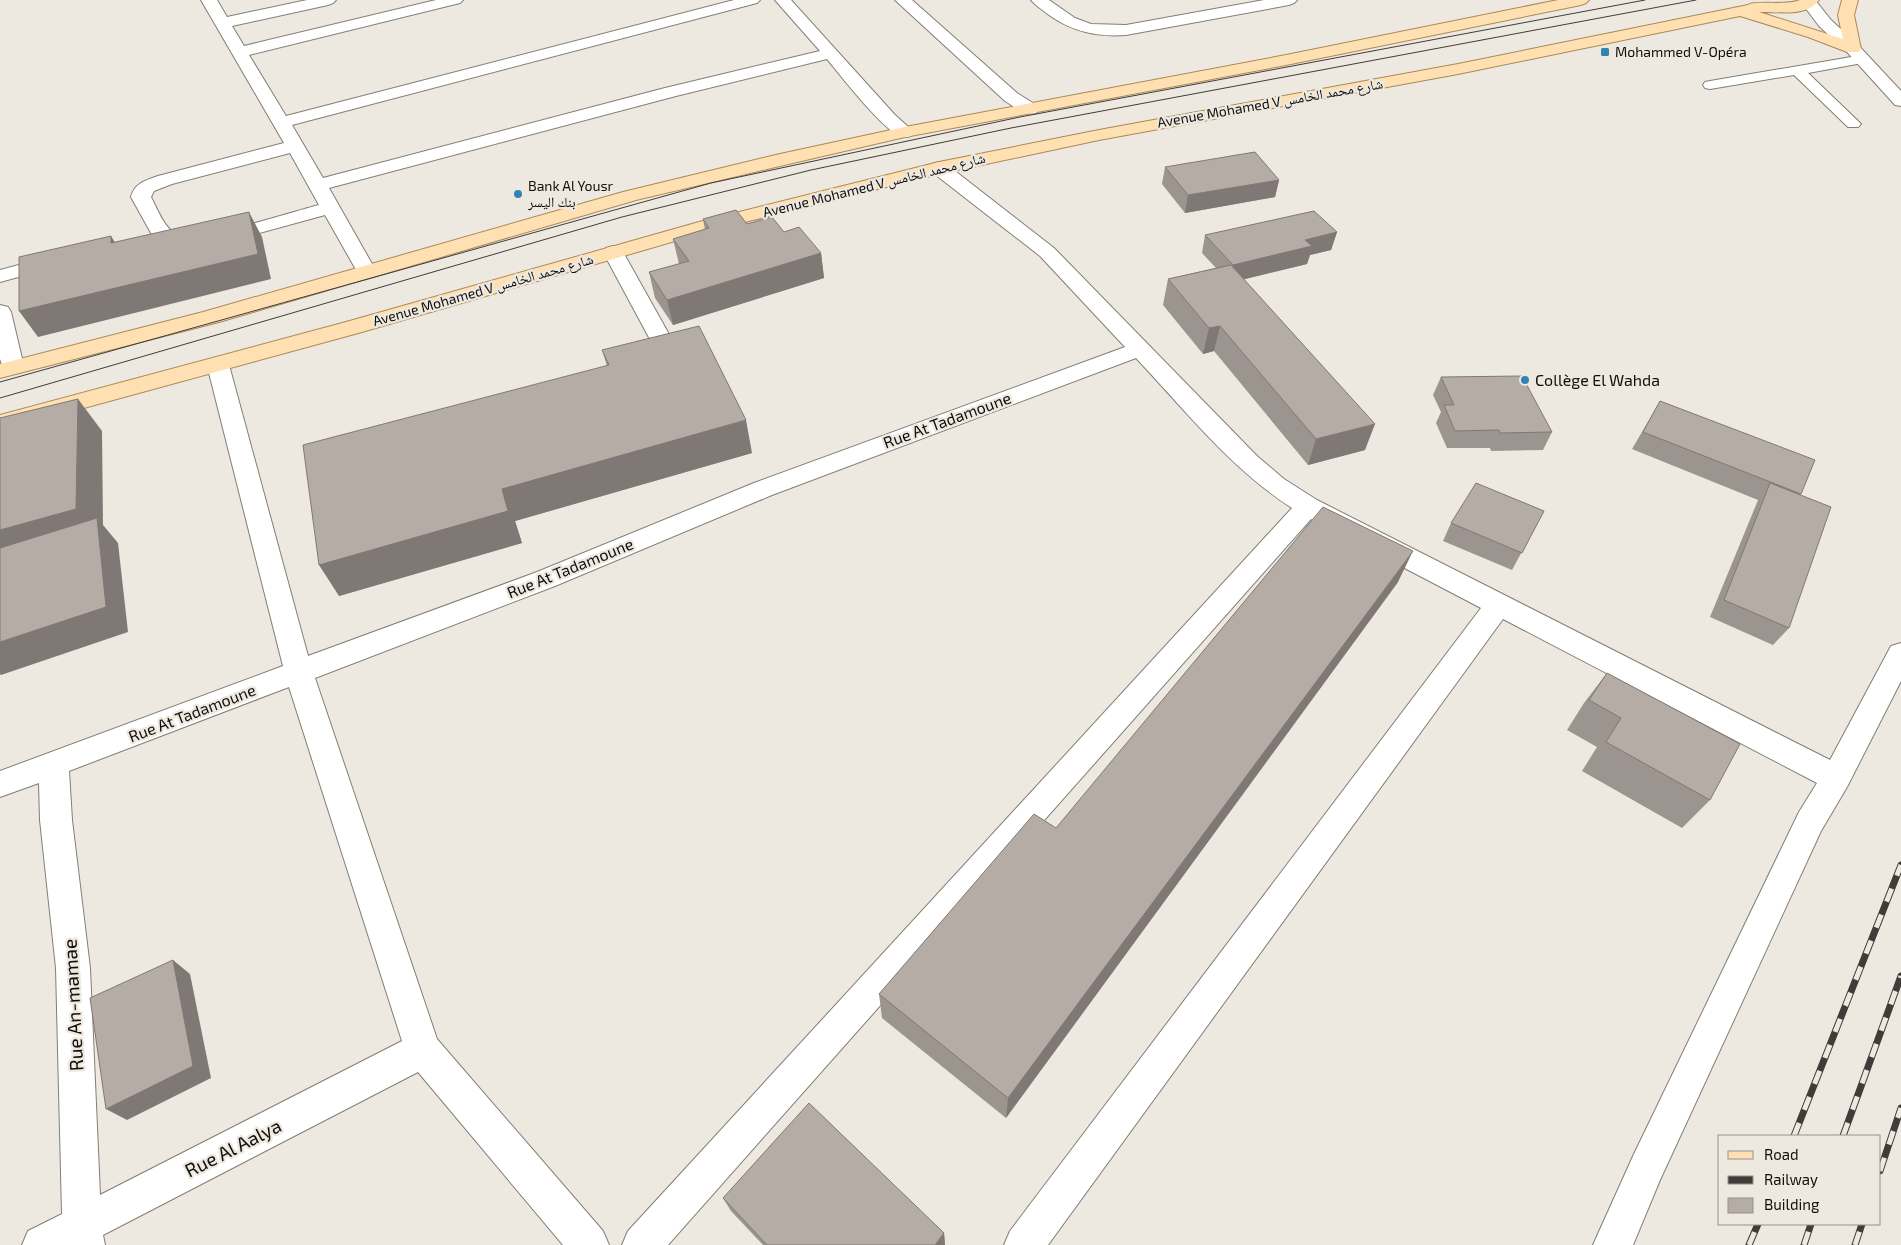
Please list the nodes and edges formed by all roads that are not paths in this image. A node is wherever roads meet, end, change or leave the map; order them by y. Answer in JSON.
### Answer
{"nodes":[{"id":1,"x":209,"y":0,"type":"edge"},
{"id":2,"x":328,"y":0,"type":"edge"},
{"id":3,"x":455,"y":0,"type":"edge"},
{"id":4,"x":752,"y":0,"type":"edge"},
{"id":5,"x":783,"y":0,"type":"edge"},
{"id":6,"x":902,"y":0,"type":"edge"},
{"id":7,"x":1039,"y":0,"type":"edge"},
{"id":8,"x":1289,"y":0,"type":"edge"},
{"id":9,"x":1581,"y":0,"type":"edge"},
{"id":10,"x":1850,"y":0,"type":"edge"},
{"id":11,"x":1810,"y":1,"type":"edge"},
{"id":12,"x":1736,"y":6,"type":"edge"},
{"id":13,"x":1770,"y":8,"type":"junction"},
{"id":14,"x":223,"y":22,"type":"junction"},
{"id":15,"x":1825,"y":23,"type":"junction"},
{"id":16,"x":240,"y":52,"type":"junction"},
{"id":17,"x":832,"y":53,"type":"junction"},
{"id":18,"x":1858,"y":54,"type":"junction"},
{"id":19,"x":1797,"y":70,"type":"junction"},
{"id":20,"x":1710,"y":84,"type":"dead end"},
{"id":21,"x":1898,"y":95,"type":"edge"},
{"id":22,"x":1030,"y":109,"type":"junction"},
{"id":23,"x":280,"y":123,"type":"junction"},
{"id":24,"x":1853,"y":124,"type":"dead end"},
{"id":25,"x":905,"y":132,"type":"junction"},
{"id":26,"x":294,"y":146,"type":"junction"},
{"id":27,"x":939,"y":168,"type":"junction"},
{"id":28,"x":318,"y":185,"type":"junction"},
{"id":29,"x":330,"y":208,"type":"junction"},
{"id":30,"x":613,"y":252,"type":"junction"},
{"id":31,"x":76,"y":256,"type":"edge"},
{"id":32,"x":366,"y":271,"type":"junction"},
{"id":33,"x":0,"y":276,"type":"edge"},
{"id":34,"x":0,"y":312,"type":"edge"},
{"id":35,"x":1140,"y":349,"type":"junction"},
{"id":36,"x":218,"y":365,"type":"junction"},
{"id":37,"x":620,"y":367,"type":"edge"},
{"id":38,"x":6,"y":369,"type":"edge"},
{"id":39,"x":0,"y":424,"type":"edge"},
{"id":40,"x":1308,"y":506,"type":"junction"},
{"id":41,"x":1499,"y":604,"type":"junction"},
{"id":42,"x":1901,"y":654,"type":"edge"},
{"id":43,"x":299,"y":674,"type":"junction"},
{"id":44,"x":54,"y":765,"type":"junction"},
{"id":45,"x":1836,"y":778,"type":"junction"},
{"id":46,"x":0,"y":784,"type":"edge"},
{"id":47,"x":423,"y":1050,"type":"junction"},
{"id":48,"x":84,"y":1234,"type":"edge"},
{"id":49,"x":42,"y":1245,"type":"edge"},
{"id":50,"x":589,"y":1245,"type":"edge"},
{"id":51,"x":642,"y":1245,"type":"edge"},
{"id":52,"x":1024,"y":1245,"type":"edge"},
{"id":53,"x":1613,"y":1245,"type":"edge"}],
"edges":[{"from":1,"to":14,"type":"street"},
{"from":2,"to":14,"type":"street"},
{"from":3,"to":16,"type":"street"},
{"from":4,"to":23,"type":"street"},
{"from":5,"to":17,"type":"street"},
{"from":6,"to":22,"type":"street"},
{"from":7,"to":8,"type":"street"},
{"from":9,"to":22,"type":"main road"},
{"from":10,"to":18,"type":"main road"},
{"from":11,"to":13,"type":"main road","name":"Avenue Mohamed V شارع محمد الخامس"},
{"from":11,"to":15,"type":"street"},
{"from":12,"to":13,"type":"main road","name":"Avenue Mohamed V شارع محمد الخامس"},
{"from":12,"to":18,"type":"main road"},
{"from":12,"to":27,"type":"main road","name":"Avenue Mohamed V شارع محمد الخامس"},
{"from":13,"to":15,"type":"street"},
{"from":14,"to":16,"type":"street"},
{"from":15,"to":18,"type":"street"},
{"from":16,"to":23,"type":"street"},
{"from":17,"to":25,"type":"street"},
{"from":17,"to":28,"type":"street"},
{"from":18,"to":19,"type":"lane"},
{"from":18,"to":21,"type":"street"},
{"from":19,"to":20,"type":"lane"},
{"from":19,"to":24,"type":"lane"},
{"from":22,"to":25,"type":"main road"},
{"from":23,"to":26,"type":"street"},
{"from":25,"to":32,"type":"main road"},
{"from":26,"to":28,"type":"street"},
{"from":26,"to":29,"type":"street"},
{"from":27,"to":30,"type":"main road","name":"Avenue Mohamed V شارع محمد الخامس"},
{"from":27,"to":35,"type":"street"},
{"from":28,"to":29,"type":"street"},
{"from":29,"to":32,"type":"street"},
{"from":30,"to":36,"type":"main road","name":"Avenue Mohamed V شارع محمد الخامس"},
{"from":30,"to":37,"type":"street"},
{"from":31,"to":33,"type":"street"},
{"from":32,"to":38,"type":"main road"},
{"from":34,"to":38,"type":"street"},
{"from":35,"to":40,"type":"street"},
{"from":35,"to":43,"type":"street","name":"Rue At Tadamoune"},
{"from":36,"to":39,"type":"main road","name":"Avenue Mohamed V شارع محمد الخامس"},
{"from":36,"to":43,"type":"street"},
{"from":40,"to":41,"type":"street"},
{"from":40,"to":51,"type":"street"},
{"from":41,"to":45,"type":"street"},
{"from":41,"to":52,"type":"street"},
{"from":42,"to":45,"type":"street"},
{"from":43,"to":44,"type":"street","name":"Rue At Tadamoune"},
{"from":43,"to":47,"type":"street"},
{"from":44,"to":46,"type":"street","name":"Rue At Tadamoune"},
{"from":44,"to":48,"type":"street","name":"Rue An-mamae"},
{"from":45,"to":53,"type":"street"},
{"from":47,"to":48,"type":"street","name":"Rue Al Aalya"},
{"from":47,"to":50,"type":"street"},
{"from":48,"to":49,"type":"street","name":"Rue Al Aalya"}]}
